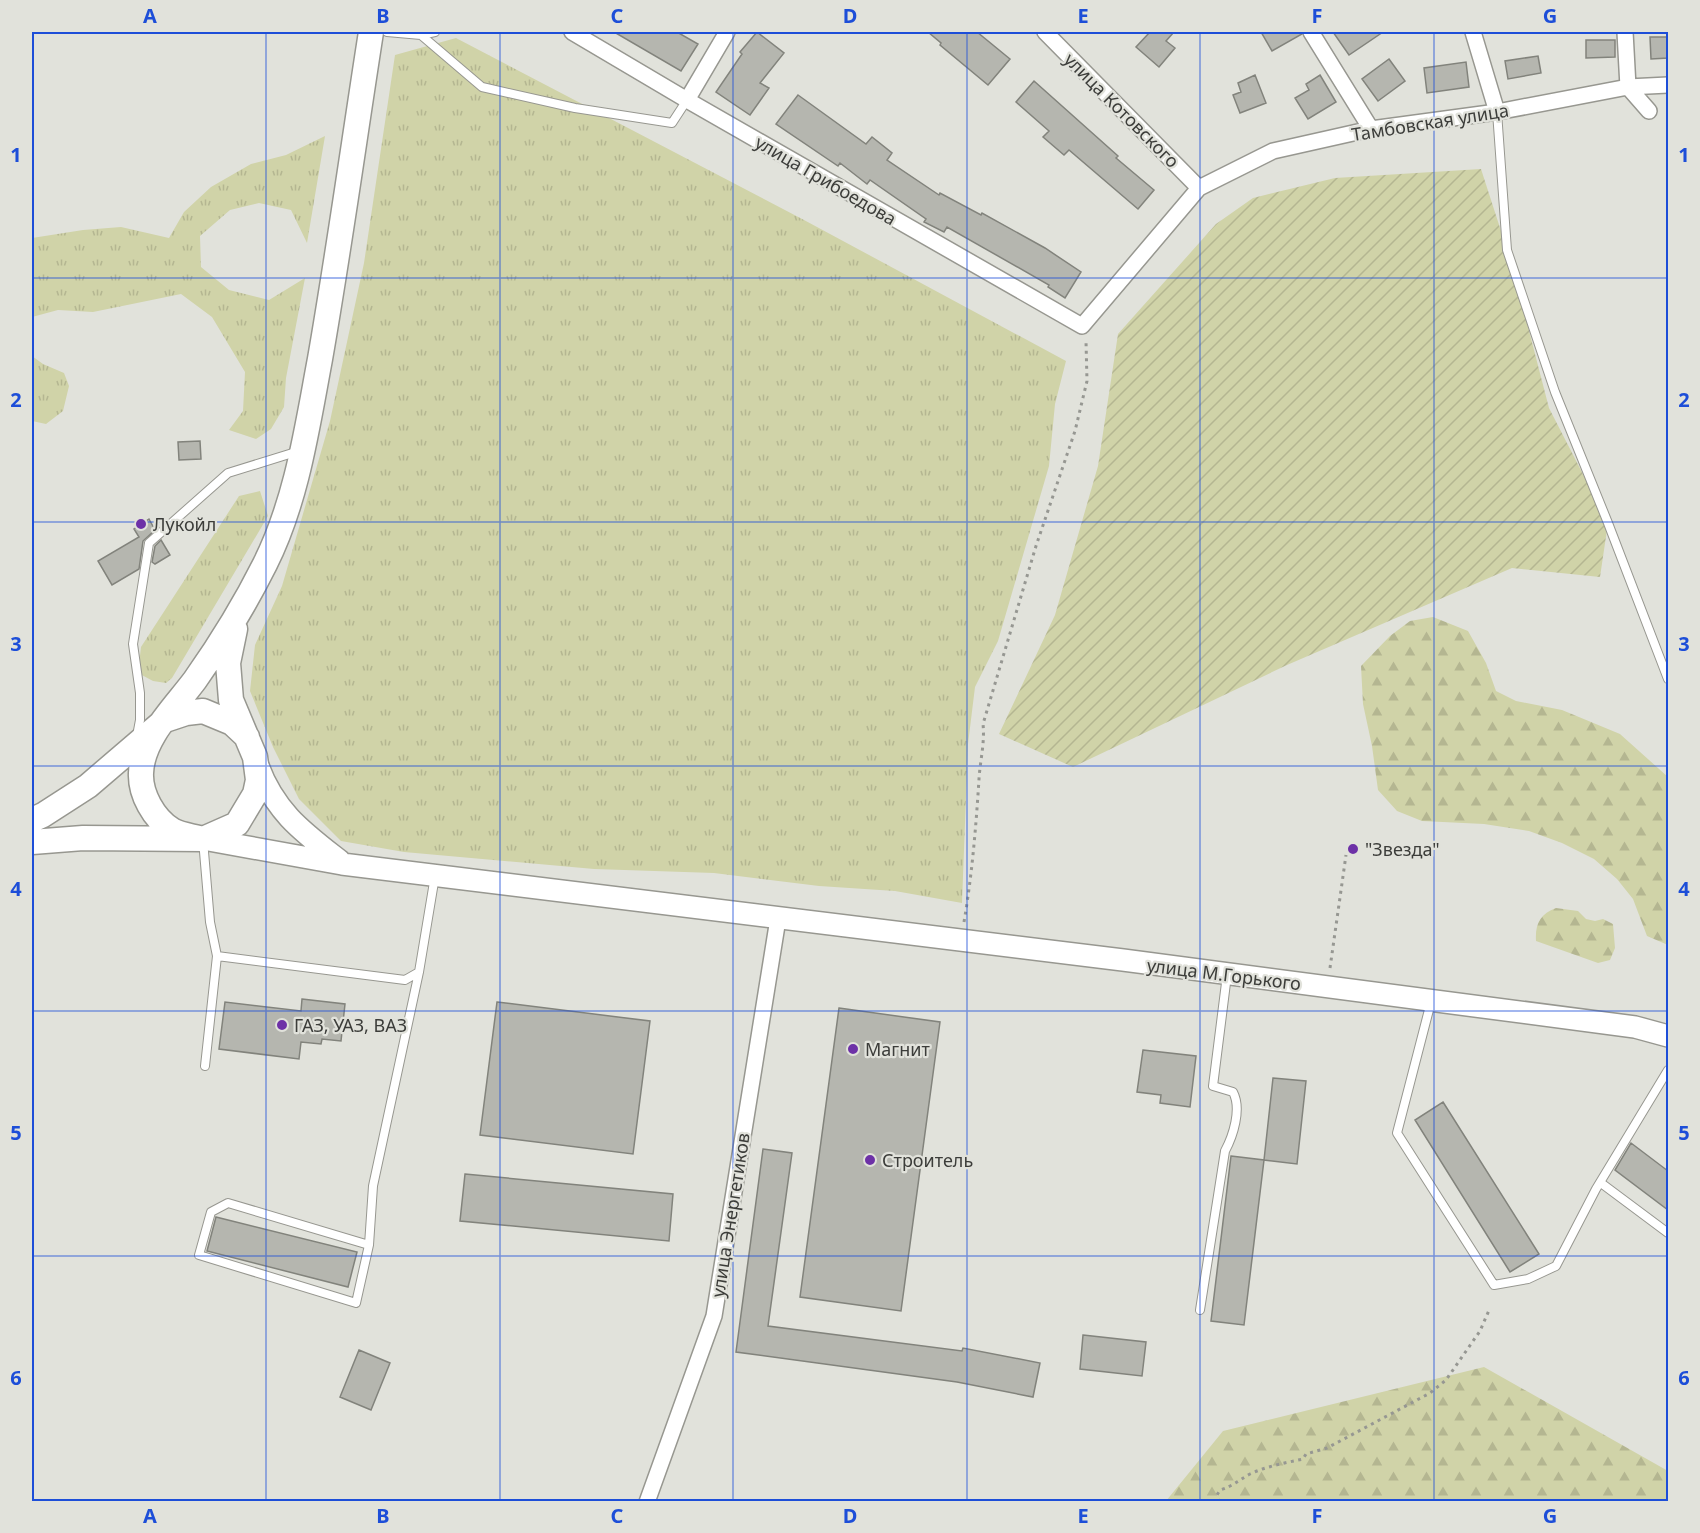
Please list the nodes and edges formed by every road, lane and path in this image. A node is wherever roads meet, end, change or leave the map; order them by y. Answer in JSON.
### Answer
{"nodes":[{"id":1,"x":371,"y":32,"type":"edge"},
{"id":2,"x":387,"y":32,"type":"edge"},
{"id":3,"x":435,"y":32,"type":"edge"},
{"id":4,"x":572,"y":32,"type":"edge"},
{"id":5,"x":727,"y":32,"type":"edge"},
{"id":6,"x":1045,"y":32,"type":"edge"},
{"id":7,"x":1311,"y":32,"type":"edge"},
{"id":8,"x":1473,"y":32,"type":"edge"},
{"id":9,"x":1625,"y":32,"type":"edge"},
{"id":10,"x":421,"y":35,"type":"junction"},
{"id":11,"x":1668,"y":85,"type":"edge"},
{"id":12,"x":1628,"y":87,"type":"junction"},
{"id":13,"x":687,"y":100,"type":"junction"},
{"id":14,"x":1649,"y":111,"type":"dead end"},
{"id":15,"x":1497,"y":112,"type":"junction"},
{"id":16,"x":1371,"y":129,"type":"junction"},
{"id":17,"x":1199,"y":188,"type":"junction"},
{"id":18,"x":1082,"y":326,"type":"junction"},
{"id":19,"x":303,"y":449,"type":"junction"},
{"id":20,"x":238,"y":615,"type":"junction"},
{"id":21,"x":1668,"y":679,"type":"edge"},
{"id":22,"x":165,"y":720,"type":"junction"},
{"id":23,"x":136,"y":745,"type":"junction"},
{"id":24,"x":251,"y":747,"type":"junction"},
{"id":25,"x":32,"y":820,"type":"edge"},
{"id":26,"x":202,"y":839,"type":"junction"},
{"id":27,"x":32,"y":842,"type":"edge"},
{"id":28,"x":1346,"y":855,"type":"dead end"},
{"id":29,"x":342,"y":864,"type":"junction"},
{"id":30,"x":435,"y":875,"type":"junction"},
{"id":31,"x":778,"y":919,"type":"junction"},
{"id":32,"x":964,"y":922,"type":"dead end"},
{"id":33,"x":217,"y":956,"type":"junction"},
{"id":34,"x":419,"y":972,"type":"junction"},
{"id":35,"x":1227,"y":974,"type":"junction"},
{"id":36,"x":1328,"y":987,"type":"junction"},
{"id":37,"x":1431,"y":1000,"type":"junction"},
{"id":38,"x":1668,"y":1036,"type":"edge"},
{"id":39,"x":205,"y":1066,"type":"dead end"},
{"id":40,"x":1668,"y":1070,"type":"edge"},
{"id":41,"x":1601,"y":1182,"type":"junction"},
{"id":42,"x":1668,"y":1233,"type":"edge"},
{"id":43,"x":369,"y":1245,"type":"junction"},
{"id":44,"x":1490,"y":1308,"type":"dead end"},
{"id":45,"x":1200,"y":1310,"type":"dead end"},
{"id":46,"x":647,"y":1502,"type":"edge"},
{"id":47,"x":1219,"y":1502,"type":"edge"}],
"edges":[{"from":1,"to":19,"type":"main road"},
{"from":2,"to":10,"type":"lane"},
{"from":3,"to":10,"type":"lane"},
{"from":4,"to":13,"type":"street","name":"улица Грибоедова"},
{"from":5,"to":13,"type":"street"},
{"from":6,"to":17,"type":"street","name":"улица Котовского"},
{"from":7,"to":16,"type":"street"},
{"from":8,"to":15,"type":"street"},
{"from":9,"to":12,"type":"street"},
{"from":10,"to":13,"type":"lane"},
{"from":11,"to":12,"type":"street","name":"Тамбовская улица"},
{"from":12,"to":14,"type":"street"},
{"from":12,"to":15,"type":"street","name":"Тамбовская улица"},
{"from":13,"to":18,"type":"street","name":"улица Грибоедова"},
{"from":15,"to":16,"type":"street","name":"Тамбовская улица"},
{"from":15,"to":21,"type":"lane"},
{"from":16,"to":17,"type":"street","name":"Тамбовская улица"},
{"from":17,"to":18,"type":"street"},
{"from":18,"to":32,"type":"path"},
{"from":19,"to":20,"type":"main road"},
{"from":19,"to":23,"type":"lane"},
{"from":20,"to":22,"type":"main road"},
{"from":20,"to":24,"type":"main road"},
{"from":22,"to":23,"type":"main road"},
{"from":22,"to":24,"type":"main road"},
{"from":22,"to":26,"type":"main road"},
{"from":23,"to":25,"type":"main road"},
{"from":24,"to":26,"type":"main road"},
{"from":24,"to":29,"type":"main road"},
{"from":26,"to":27,"type":"main road"},
{"from":26,"to":29,"type":"main road","name":"улица М.Горького"},
{"from":26,"to":33,"type":"lane"},
{"from":28,"to":36,"type":"path"},
{"from":29,"to":30,"type":"main road","name":"улица М.Горького"},
{"from":30,"to":31,"type":"main road","name":"улица М.Горького"},
{"from":30,"to":34,"type":"lane"},
{"from":31,"to":35,"type":"main road","name":"улица М.Горького"},
{"from":31,"to":46,"type":"street","name":"улица Энергетиков"},
{"from":33,"to":34,"type":"lane"},
{"from":33,"to":39,"type":"lane"},
{"from":34,"to":43,"type":"lane"},
{"from":35,"to":36,"type":"main road","name":"улица М.Горького"},
{"from":35,"to":45,"type":"lane"},
{"from":36,"to":37,"type":"main road","name":"улица М.Горького"},
{"from":37,"to":38,"type":"main road","name":"улица М.Горького"},
{"from":37,"to":41,"type":"lane"},
{"from":40,"to":41,"type":"lane"},
{"from":41,"to":42,"type":"lane"},
{"from":43,"to":43,"type":"lane"},
{"from":44,"to":47,"type":"path"}]}
